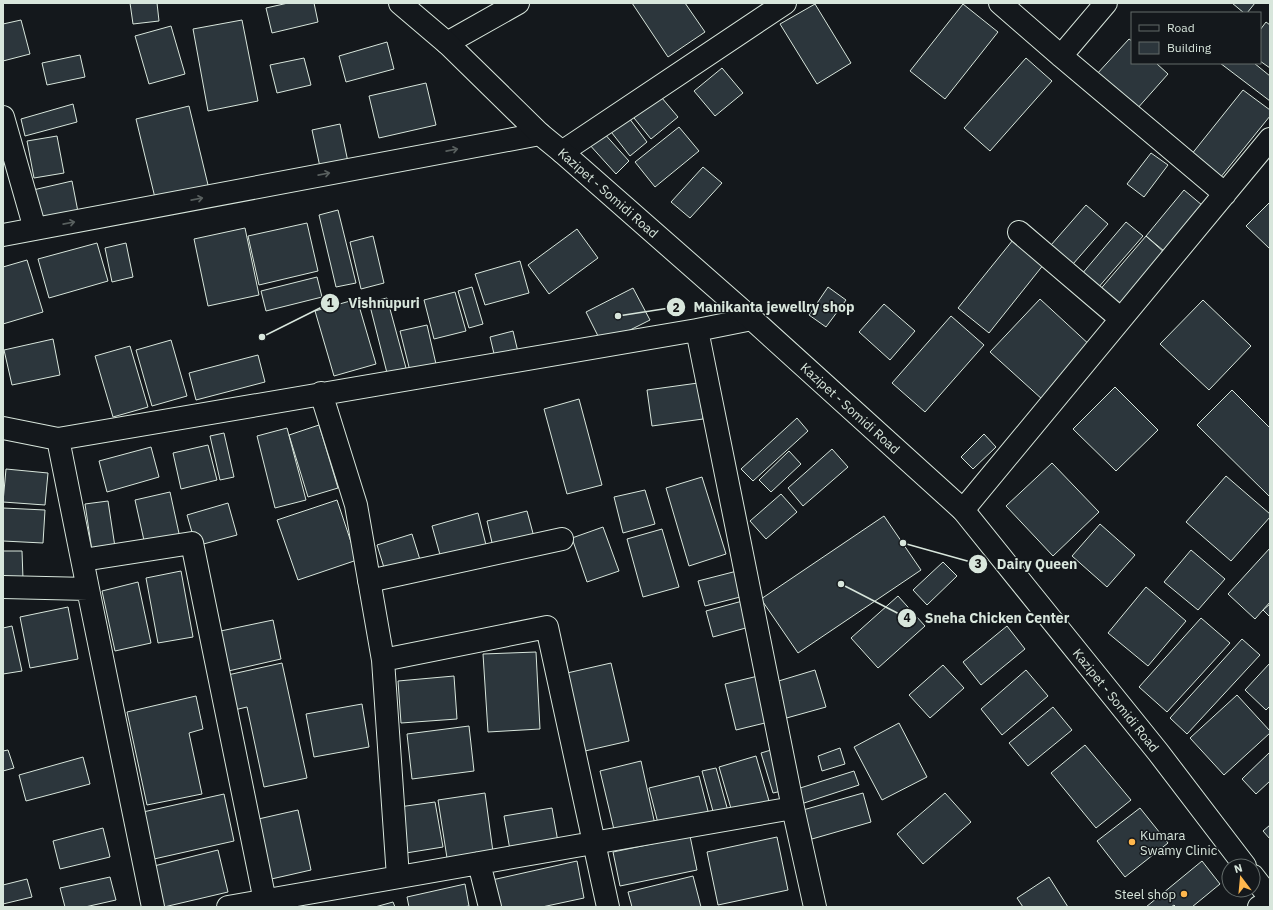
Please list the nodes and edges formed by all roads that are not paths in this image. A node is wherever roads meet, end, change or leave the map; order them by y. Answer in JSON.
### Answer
{"nodes":[{"id":1,"x":400,"y":3,"type":"edge"},
{"id":2,"x":518,"y":3,"type":"edge"},
{"id":3,"x":785,"y":3,"type":"edge"},
{"id":4,"x":1000,"y":3,"type":"edge"},
{"id":5,"x":1106,"y":3,"type":"edge"},
{"id":6,"x":447,"y":43,"type":"junction"},
{"id":7,"x":1061,"y":56,"type":"junction"},
{"id":8,"x":3,"y":117,"type":"edge"},
{"id":9,"x":540,"y":134,"type":"junction"},
{"id":10,"x":1270,"y":139,"type":"edge"},
{"id":11,"x":562,"y":152,"type":"junction"},
{"id":12,"x":1226,"y":194,"type":"junction"},
{"id":13,"x":35,"y":229,"type":"junction"},
{"id":14,"x":1019,"y":232,"type":"dead end"},
{"id":15,"x":3,"y":235,"type":"edge"},
{"id":16,"x":752,"y":318,"type":"junction"},
{"id":17,"x":1121,"y":319,"type":"junction"},
{"id":18,"x":697,"y":330,"type":"junction"},
{"id":19,"x":322,"y":393,"type":"junction"},
{"id":20,"x":3,"y":428,"type":"edge"},
{"id":21,"x":58,"y":439,"type":"junction"},
{"id":22,"x":963,"y":510,"type":"junction"},
{"id":23,"x":562,"y":539,"type":"dead end"},
{"id":24,"x":82,"y":560,"type":"junction"},
{"id":25,"x":369,"y":581,"type":"junction"},
{"id":26,"x":3,"y":587,"type":"edge"},
{"id":27,"x":88,"y":589,"type":"junction"},
{"id":28,"x":383,"y":660,"type":"junction"},
{"id":29,"x":793,"y":808,"type":"junction"},
{"id":30,"x":594,"y":843,"type":"junction"},
{"id":31,"x":1239,"y":858,"type":"edge"},
{"id":32,"x":479,"y":863,"type":"junction"},
{"id":33,"x":398,"y":878,"type":"junction"},
{"id":34,"x":1261,"y":886,"type":"edge"},
{"id":35,"x":327,"y":898,"type":"edge"},
{"id":36,"x":1270,"y":898,"type":"edge"},
{"id":37,"x":265,"y":901,"type":"junction"},
{"id":38,"x":1270,"y":904,"type":"edge"},
{"id":39,"x":153,"y":907,"type":"edge"},
{"id":40,"x":228,"y":907,"type":"edge"},
{"id":41,"x":490,"y":907,"type":"edge"},
{"id":42,"x":608,"y":907,"type":"edge"},
{"id":43,"x":815,"y":907,"type":"edge"},
{"id":44,"x":1259,"y":907,"type":"edge"}],
"edges":[{"from":1,"to":6,"type":"street","name":"Kazipet - Somidi Road"},
{"from":2,"to":6,"type":"street"},
{"from":3,"to":11,"type":"street"},
{"from":4,"to":7,"type":"street"},
{"from":5,"to":7,"type":"street"},
{"from":6,"to":9,"type":"street","name":"Kazipet - Somidi Road"},
{"from":7,"to":12,"type":"street"},
{"from":8,"to":13,"type":"street"},
{"from":9,"to":11,"type":"street","name":"Kazipet - Somidi Road"},
{"from":13,"to":9,"type":"street","one_way":true},
{"from":10,"to":12,"type":"street"},
{"from":11,"to":16,"type":"street","name":"Kazipet - Somidi Road"},
{"from":12,"to":17,"type":"street"},
{"from":13,"to":15,"type":"street"},
{"from":14,"to":17,"type":"street"},
{"from":16,"to":18,"type":"street"},
{"from":16,"to":22,"type":"street","name":"Kazipet - Somidi Road"},
{"from":17,"to":22,"type":"street"},
{"from":18,"to":19,"type":"street"},
{"from":18,"to":29,"type":"street"},
{"from":19,"to":21,"type":"street"},
{"from":19,"to":25,"type":"street"},
{"from":20,"to":21,"type":"street"},
{"from":21,"to":24,"type":"street"},
{"from":22,"to":31,"type":"street","name":"Kazipet - Somidi Road"},
{"from":23,"to":25,"type":"street"},
{"from":24,"to":27,"type":"street"},
{"from":24,"to":37,"type":"street"},
{"from":25,"to":28,"type":"street"},
{"from":26,"to":27,"type":"street"},
{"from":27,"to":39,"type":"street"},
{"from":28,"to":30,"type":"street"},
{"from":28,"to":33,"type":"street"},
{"from":29,"to":30,"type":"street"},
{"from":29,"to":43,"type":"street"},
{"from":30,"to":32,"type":"street"},
{"from":30,"to":42,"type":"street"},
{"from":32,"to":33,"type":"street"},
{"from":32,"to":41,"type":"street"},
{"from":33,"to":35,"type":"street"},
{"from":34,"to":36,"type":"street"},
{"from":35,"to":37,"type":"street"},
{"from":37,"to":40,"type":"street"},
{"from":38,"to":44,"type":"street"}]}
